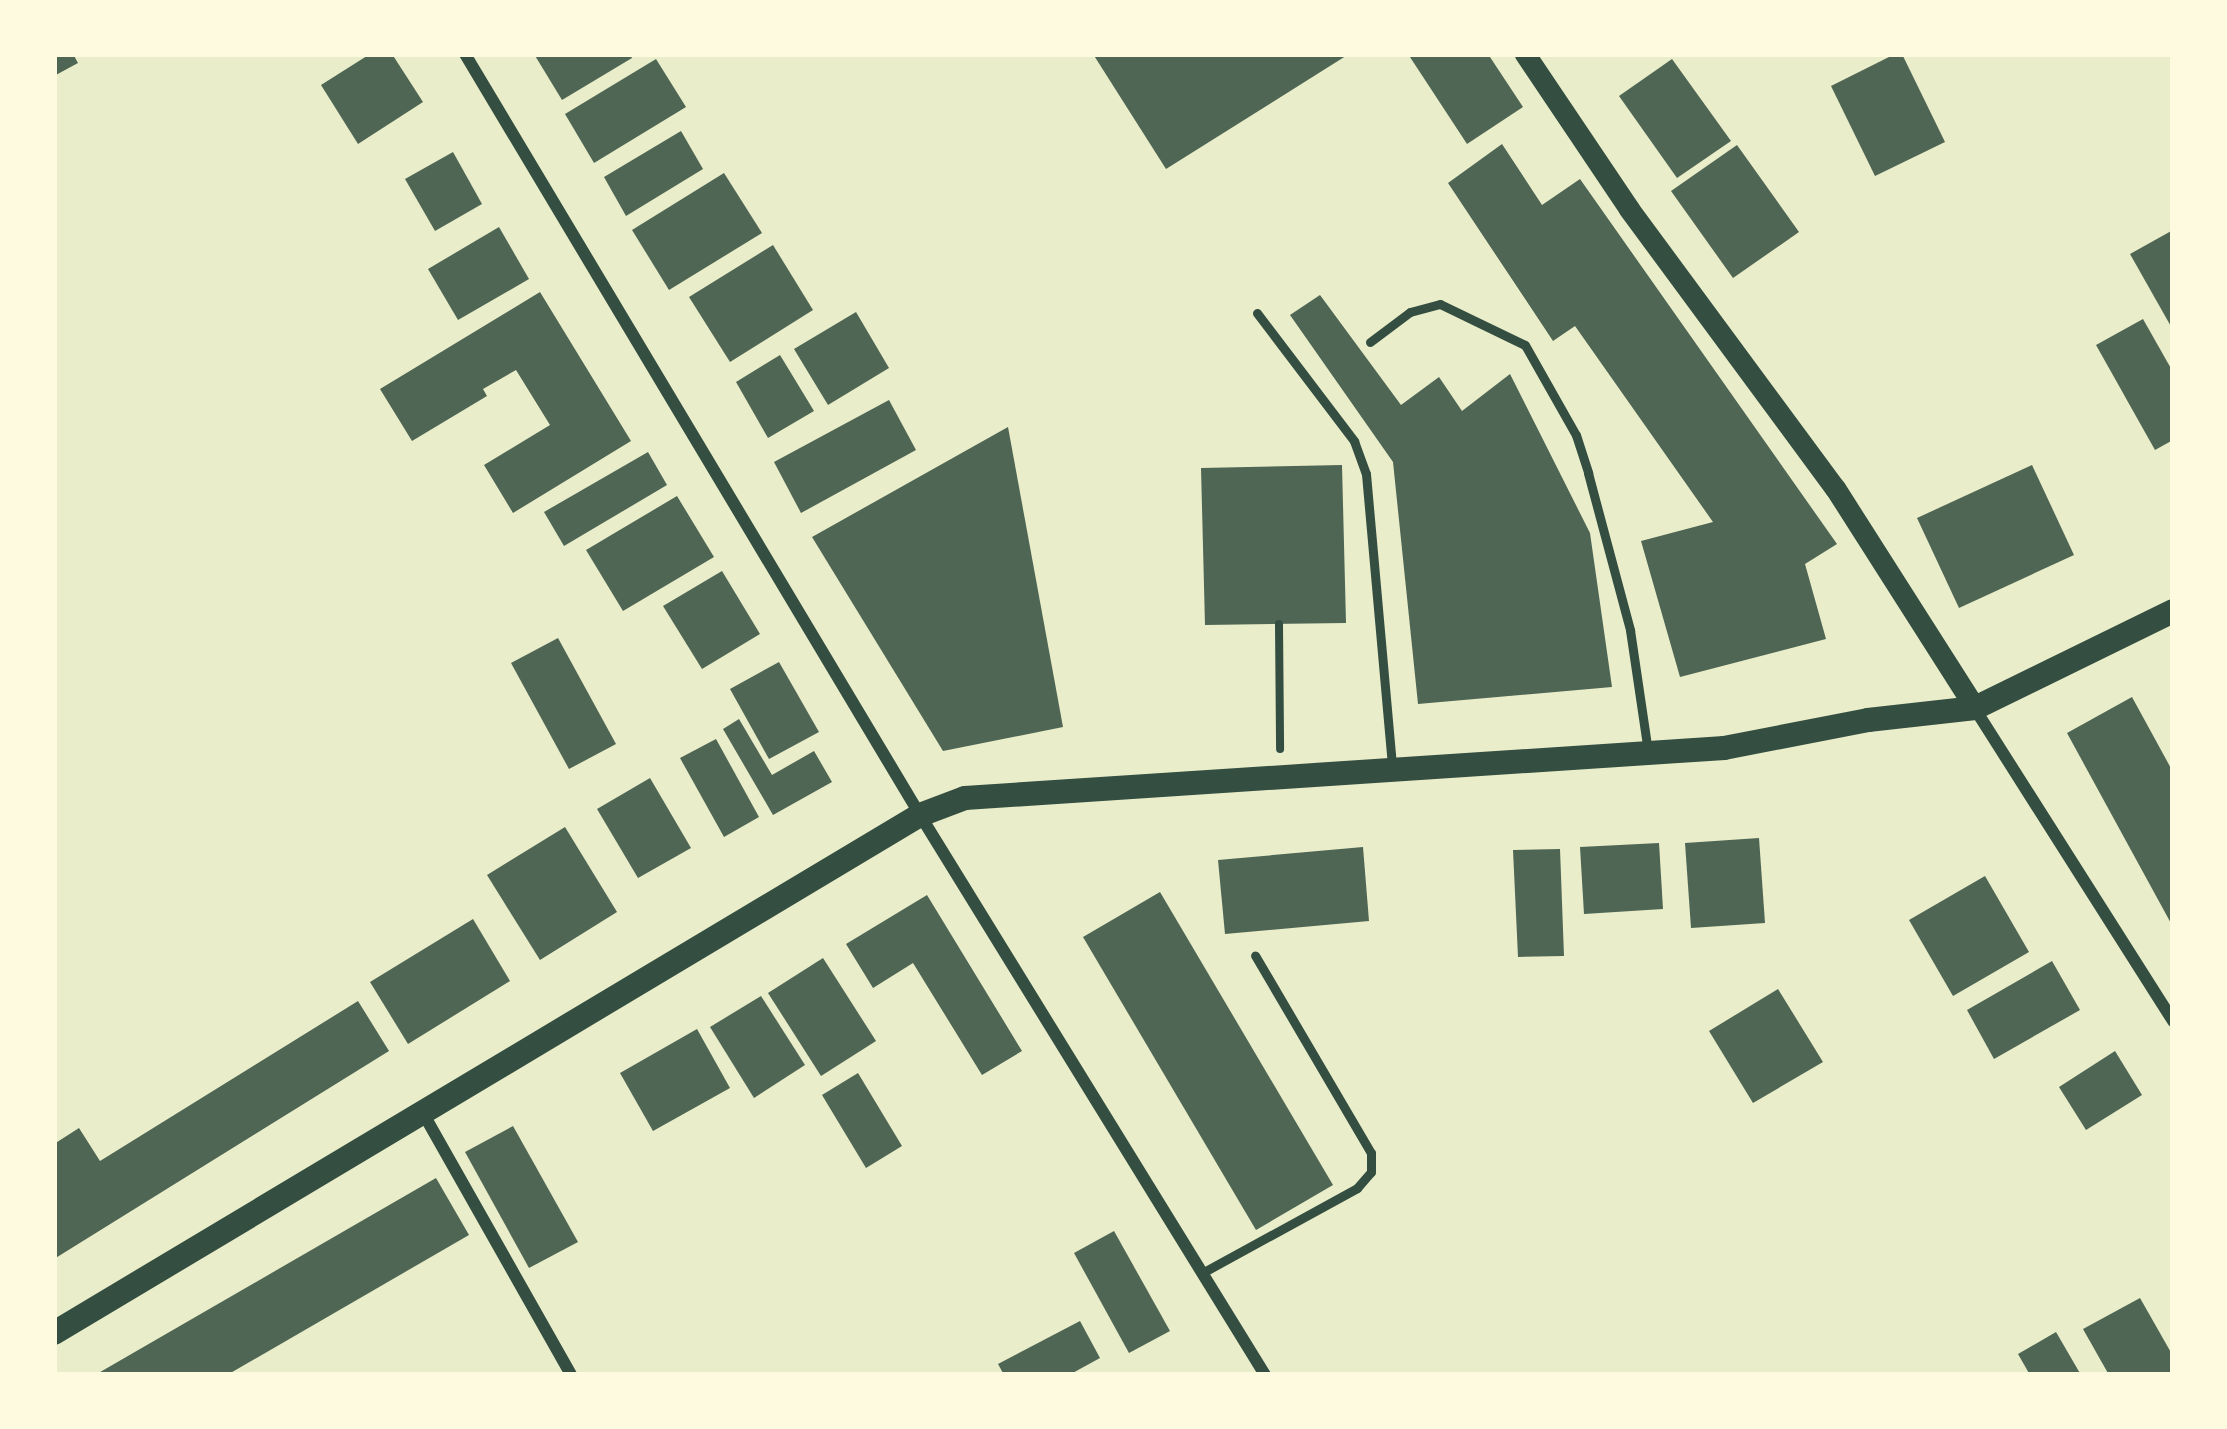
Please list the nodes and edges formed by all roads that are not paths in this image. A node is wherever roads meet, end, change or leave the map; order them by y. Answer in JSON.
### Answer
{"nodes":[{"id":1,"x":465,"y":54,"type":"edge"},
{"id":2,"x":1525,"y":54,"type":"edge"},
{"id":3,"x":1257,"y":313,"type":"dead end"},
{"id":4,"x":1370,"y":342,"type":"dead end"},
{"id":5,"x":2173,"y":611,"type":"edge"},
{"id":6,"x":1975,"y":708,"type":"junction"},
{"id":7,"x":1648,"y":752,"type":"junction"},
{"id":8,"x":1392,"y":768,"type":"junction"},
{"id":9,"x":920,"y":814,"type":"junction"},
{"id":10,"x":1255,"y":955,"type":"dead end"},
{"id":11,"x":2173,"y":1021,"type":"edge"},
{"id":12,"x":423,"y":1112,"type":"junction"},
{"id":13,"x":1202,"y":1273,"type":"junction"},
{"id":14,"x":54,"y":1333,"type":"edge"},
{"id":15,"x":571,"y":1375,"type":"edge"},
{"id":16,"x":1265,"y":1375,"type":"edge"}],
"edges":[{"from":1,"to":9,"type":"street"},
{"from":2,"to":6,"type":"street"},
{"from":3,"to":8,"type":"lane"},
{"from":4,"to":7,"type":"lane"},
{"from":5,"to":6,"type":"main road"},
{"from":6,"to":7,"type":"main road"},
{"from":6,"to":11,"type":"street"},
{"from":7,"to":8,"type":"main road"},
{"from":8,"to":9,"type":"main road"},
{"from":9,"to":12,"type":"main road"},
{"from":9,"to":13,"type":"street"},
{"from":10,"to":13,"type":"lane"},
{"from":12,"to":14,"type":"main road"},
{"from":12,"to":15,"type":"street"},
{"from":13,"to":16,"type":"street"}]}
